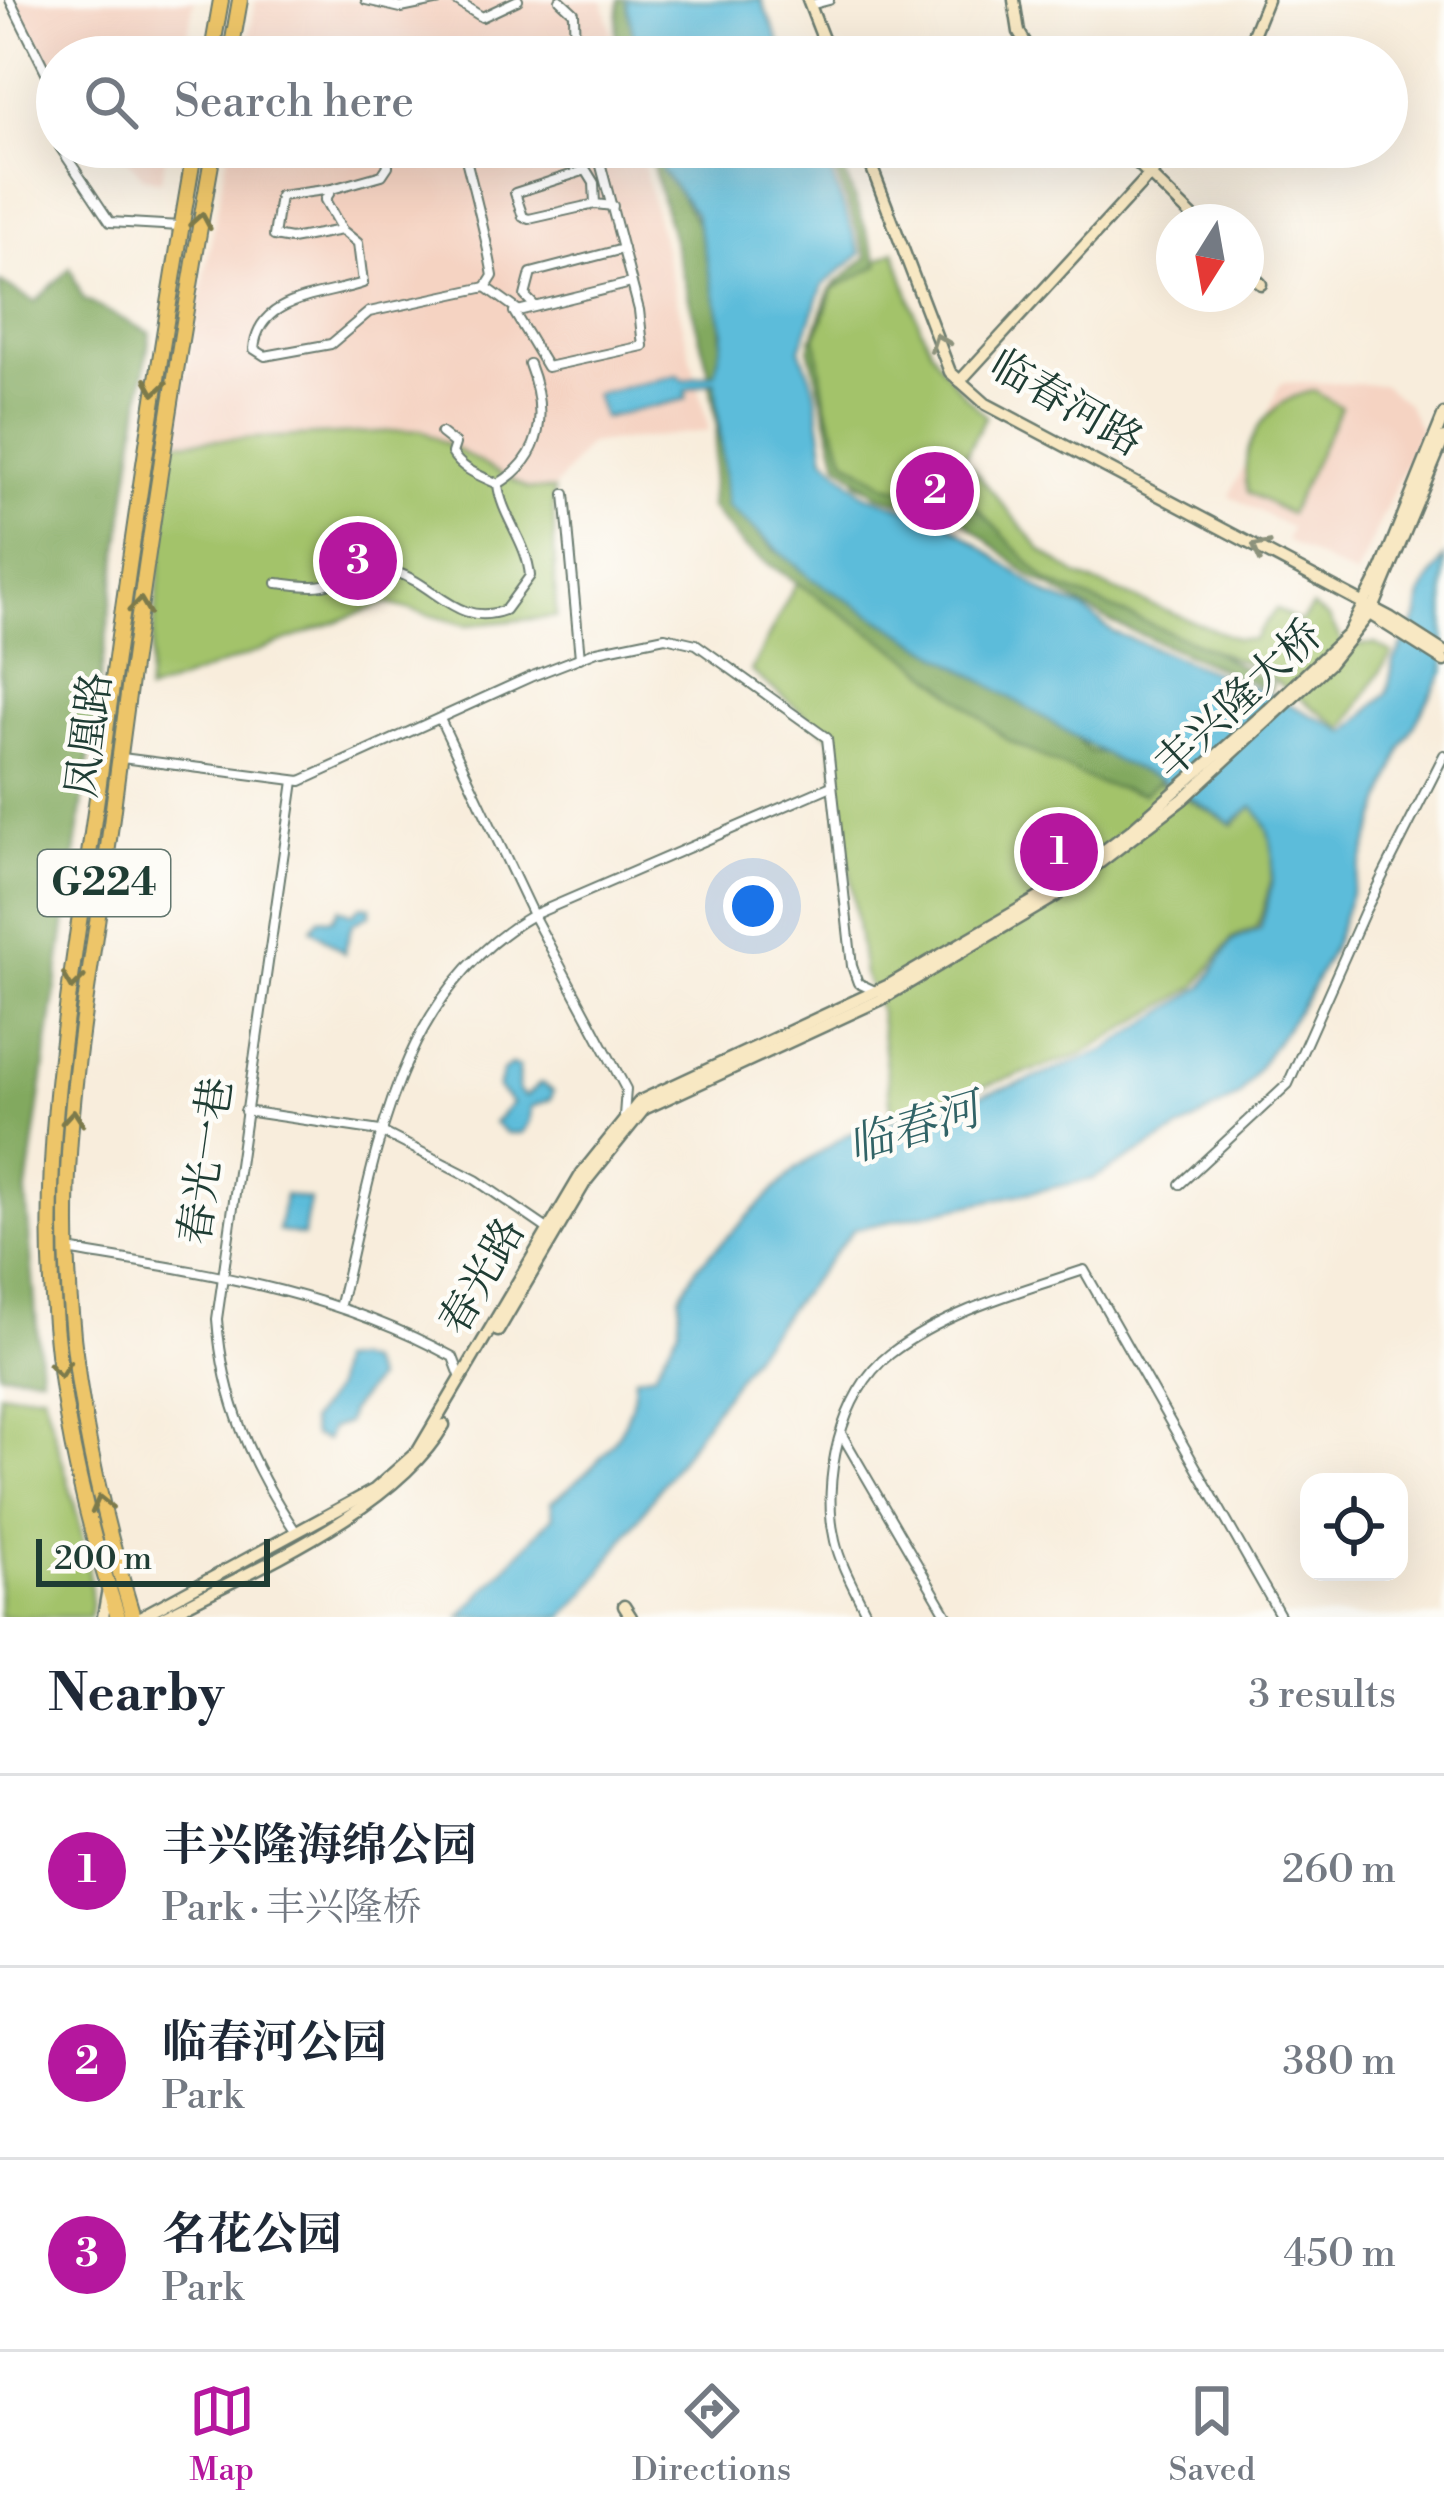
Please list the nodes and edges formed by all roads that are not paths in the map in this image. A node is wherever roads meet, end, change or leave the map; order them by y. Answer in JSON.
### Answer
{"nodes":[{"id":1,"x":10,"y":0,"type":"edge"},
{"id":2,"x":221,"y":0,"type":"edge"},
{"id":3,"x":240,"y":0,"type":"edge"},
{"id":4,"x":366,"y":0,"type":"edge"},
{"id":5,"x":440,"y":0,"type":"edge"},
{"id":6,"x":455,"y":0,"type":"edge"},
{"id":7,"x":518,"y":0,"type":"edge"},
{"id":8,"x":560,"y":0,"type":"edge"},
{"id":9,"x":829,"y":0,"type":"edge"},
{"id":10,"x":1014,"y":0,"type":"edge"},
{"id":11,"x":1267,"y":0,"type":"edge"},
{"id":12,"x":809,"y":3,"type":"edge"},
{"id":13,"x":215,"y":36,"type":"edge"},
{"id":14,"x":234,"y":36,"type":"edge"},
{"id":15,"x":575,"y":36,"type":"edge"},
{"id":16,"x":822,"y":36,"type":"edge"},
{"id":17,"x":1021,"y":36,"type":"edge"},
{"id":18,"x":1252,"y":36,"type":"edge"},
{"id":19,"x":36,"y":52,"type":"edge"},
{"id":20,"x":75,"y":168,"type":"edge"},
{"id":21,"x":192,"y":168,"type":"edge"},
{"id":22,"x":210,"y":168,"type":"edge"},
{"id":23,"x":387,"y":168,"type":"edge"},
{"id":24,"x":466,"y":168,"type":"edge"},
{"id":25,"x":602,"y":168,"type":"edge"},
{"id":26,"x":872,"y":168,"type":"edge"},
{"id":27,"x":1143,"y":168,"type":"edge"},
{"id":28,"x":1155,"y":168,"type":"edge"},
{"id":29,"x":1149,"y":174,"type":"junction"},
{"id":30,"x":332,"y":189,"type":"junction"},
{"id":31,"x":596,"y":204,"type":"junction"},
{"id":32,"x":1180,"y":204,"type":"edge"},
{"id":33,"x":613,"y":206,"type":"junction"},
{"id":34,"x":182,"y":226,"type":"junction"},
{"id":35,"x":343,"y":230,"type":"junction"},
{"id":36,"x":623,"y":249,"type":"junction"},
{"id":37,"x":631,"y":283,"type":"junction"},
{"id":38,"x":486,"y":287,"type":"junction"},
{"id":39,"x":534,"y":305,"type":"junction"},
{"id":40,"x":520,"y":310,"type":"junction"},
{"id":41,"x":164,"y":327,"type":"junction"},
{"id":42,"x":181,"y":330,"type":"junction"},
{"id":43,"x":529,"y":364,"type":"dead end"},
{"id":44,"x":960,"y":381,"type":"junction"},
{"id":45,"x":1444,"y":414,"type":"edge"},
{"id":46,"x":441,"y":433,"type":"dead end"},
{"id":47,"x":1444,"y":438,"type":"edge"},
{"id":48,"x":498,"y":484,"type":"junction"},
{"id":49,"x":566,"y":494,"type":"dead end"},
{"id":50,"x":277,"y":584,"type":"dead end"},
{"id":51,"x":1369,"y":610,"type":"junction"},
{"id":52,"x":1404,"y":630,"type":"junction"},
{"id":53,"x":1444,"y":652,"type":"edge"},
{"id":54,"x":580,"y":658,"type":"junction"},
{"id":55,"x":1444,"y":661,"type":"edge"},
{"id":56,"x":440,"y":718,"type":"junction"},
{"id":57,"x":1444,"y":755,"type":"edge"},
{"id":58,"x":120,"y":758,"type":"junction"},
{"id":59,"x":294,"y":782,"type":"junction"},
{"id":60,"x":829,"y":787,"type":"junction"},
{"id":61,"x":533,"y":915,"type":"junction"},
{"id":62,"x":891,"y":989,"type":"junction"},
{"id":63,"x":877,"y":992,"type":"junction"},
{"id":64,"x":244,"y":1111,"type":"junction"},
{"id":65,"x":624,"y":1116,"type":"junction"},
{"id":66,"x":380,"y":1130,"type":"junction"},
{"id":67,"x":1180,"y":1184,"type":"dead end"},
{"id":68,"x":549,"y":1230,"type":"junction"},
{"id":69,"x":68,"y":1250,"type":"junction"},
{"id":70,"x":220,"y":1276,"type":"junction"},
{"id":71,"x":340,"y":1304,"type":"junction"},
{"id":72,"x":462,"y":1379,"type":"junction"},
{"id":73,"x":842,"y":1435,"type":"junction"},
{"id":74,"x":297,"y":1533,"type":"junction"},
{"id":75,"x":107,"y":1584,"type":"junction"},
{"id":76,"x":103,"y":1617,"type":"edge"},
{"id":77,"x":118,"y":1617,"type":"edge"},
{"id":78,"x":136,"y":1617,"type":"edge"},
{"id":79,"x":163,"y":1617,"type":"edge"},
{"id":80,"x":868,"y":1617,"type":"edge"},
{"id":81,"x":948,"y":1617,"type":"edge"},
{"id":82,"x":1281,"y":1617,"type":"edge"}],
"edges":[{"from":1,"to":19,"type":"street"},
{"from":2,"to":13,"type":"highway"},
{"from":3,"to":14,"type":"highway"},
{"from":4,"to":5,"type":"street"},
{"from":6,"to":7,"type":"street"},
{"from":8,"to":15,"type":"street"},
{"from":9,"to":12,"type":"street"},
{"from":10,"to":17,"type":"main road"},
{"from":11,"to":18,"type":"main road"},
{"from":12,"to":16,"type":"main road"},
{"from":20,"to":34,"type":"street"},
{"from":21,"to":34,"type":"highway","name":"凤凰路","number":"G224"},
{"from":42,"to":22,"type":"highway","name":"凤凰路","number":"G224","one_way":true},
{"from":23,"to":30,"type":"street"},
{"from":24,"to":38,"type":"street"},
{"from":25,"to":33,"type":"street"},
{"from":44,"to":26,"type":"main road","name":"临春河路","one_way":true},
{"from":27,"to":29,"type":"main road"},
{"from":28,"to":29,"type":"main road"},
{"from":29,"to":32,"type":"main road"},
{"from":29,"to":44,"type":"main road"},
{"from":30,"to":35,"type":"street"},
{"from":30,"to":35,"type":"street"},
{"from":31,"to":31,"type":"street"},
{"from":31,"to":33,"type":"street"},
{"from":33,"to":36,"type":"street"},
{"from":34,"to":41,"type":"highway","name":"凤凰路","number":"G224"},
{"from":35,"to":38,"type":"street"},
{"from":36,"to":37,"type":"street"},
{"from":36,"to":39,"type":"street"},
{"from":37,"to":39,"type":"street"},
{"from":37,"to":40,"type":"street"},
{"from":38,"to":40,"type":"street"},
{"from":39,"to":40,"type":"street"},
{"from":41,"to":42,"type":"highway"},
{"from":41,"to":75,"type":"highway","name":"凤凰路","number":"G224","one_way":true},
{"from":58,"to":42,"type":"highway","name":"凤凰路","number":"G224","one_way":true},
{"from":43,"to":48,"type":"street"},
{"from":51,"to":44,"type":"main road","name":"临春河路","one_way":true},
{"from":45,"to":51,"type":"main road"},
{"from":46,"to":48,"type":"street"},
{"from":47,"to":51,"type":"main road"},
{"from":48,"to":50,"type":"street"},
{"from":49,"to":54,"type":"street"},
{"from":51,"to":52,"type":"main road","name":"临春河路"},
{"from":51,"to":62,"type":"main road","name":"丰兴隆大桥"},
{"from":52,"to":53,"type":"main road"},
{"from":52,"to":55,"type":"main road"},
{"from":54,"to":56,"type":"street"},
{"from":54,"to":60,"type":"street"},
{"from":56,"to":59,"type":"street"},
{"from":56,"to":61,"type":"street"},
{"from":57,"to":67,"type":"street"},
{"from":58,"to":59,"type":"street"},
{"from":69,"to":58,"type":"highway","name":"凤凰路","number":"G224","one_way":true},
{"from":59,"to":64,"type":"street","name":"春光一巷"},
{"from":60,"to":61,"type":"street"},
{"from":60,"to":63,"type":"street"},
{"from":61,"to":65,"type":"street"},
{"from":61,"to":66,"type":"street"},
{"from":62,"to":63,"type":"main road","name":"春光路"},
{"from":62,"to":79,"type":"main road","name":"春光路"},
{"from":63,"to":65,"type":"main road","name":"春光路"},
{"from":64,"to":66,"type":"street"},
{"from":64,"to":70,"type":"street","name":"春光一巷"},
{"from":65,"to":68,"type":"main road","name":"春光路"},
{"from":66,"to":68,"type":"street"},
{"from":66,"to":71,"type":"street"},
{"from":68,"to":72,"type":"main road","name":"春光路"},
{"from":69,"to":70,"type":"street"},
{"from":78,"to":69,"type":"highway","name":"凤凰路","number":"G224","one_way":true},
{"from":70,"to":71,"type":"street"},
{"from":70,"to":74,"type":"street","name":"春光一巷"},
{"from":71,"to":72,"type":"street"},
{"from":72,"to":74,"type":"main road","name":"春光路"},
{"from":73,"to":80,"type":"street"},
{"from":73,"to":81,"type":"street"},
{"from":73,"to":82,"type":"street"},
{"from":74,"to":78,"type":"main road","name":"春光路"},
{"from":75,"to":76,"type":"main road"},
{"from":75,"to":77,"type":"highway","name":"凤凰路","number":"G224"}]}
